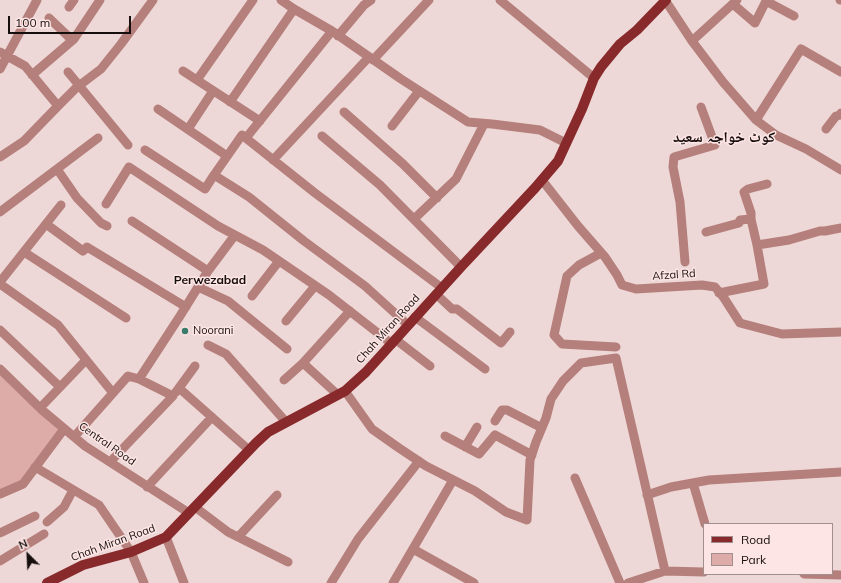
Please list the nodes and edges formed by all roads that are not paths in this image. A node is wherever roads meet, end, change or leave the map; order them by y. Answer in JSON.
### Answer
{"nodes":[{"id":1,"x":37,"y":0,"type":"edge"},
{"id":2,"x":100,"y":0,"type":"edge"},
{"id":3,"x":153,"y":0,"type":"edge"},
{"id":4,"x":253,"y":0,"type":"edge"},
{"id":5,"x":281,"y":0,"type":"edge"},
{"id":6,"x":371,"y":0,"type":"edge"},
{"id":7,"x":429,"y":0,"type":"edge"},
{"id":8,"x":500,"y":0,"type":"edge"},
{"id":9,"x":666,"y":0,"type":"edge"},
{"id":10,"x":735,"y":2,"type":"edge"},
{"id":11,"x":294,"y":9,"type":"junction"},
{"id":12,"x":794,"y":16,"type":"dead end"},
{"id":13,"x":50,"y":18,"type":"dead end"},
{"id":14,"x":335,"y":33,"type":"junction"},
{"id":15,"x":72,"y":40,"type":"junction"},
{"id":16,"x":692,"y":41,"type":"junction"},
{"id":17,"x":4,"y":54,"type":"edge"},
{"id":18,"x":371,"y":58,"type":"junction"},
{"id":19,"x":0,"y":70,"type":"edge"},
{"id":20,"x":182,"y":71,"type":"dead end"},
{"id":21,"x":68,"y":72,"type":"dead end"},
{"id":22,"x":841,"y":72,"type":"edge"},
{"id":23,"x":32,"y":75,"type":"junction"},
{"id":24,"x":594,"y":78,"type":"junction"},
{"id":25,"x":197,"y":80,"type":"junction"},
{"id":26,"x":79,"y":86,"type":"junction"},
{"id":27,"x":213,"y":91,"type":"junction"},
{"id":28,"x":419,"y":91,"type":"junction"},
{"id":29,"x":230,"y":102,"type":"junction"},
{"id":30,"x":58,"y":106,"type":"junction"},
{"id":31,"x":701,"y":107,"type":"dead end"},
{"id":32,"x":158,"y":109,"type":"dead end"},
{"id":33,"x":344,"y":112,"type":"dead end"},
{"id":34,"x":841,"y":112,"type":"edge"},
{"id":35,"x":756,"y":120,"type":"junction"},
{"id":36,"x":260,"y":121,"type":"junction"},
{"id":37,"x":484,"y":124,"type":"junction"},
{"id":38,"x":392,"y":126,"type":"dead end"},
{"id":39,"x":826,"y":128,"type":"dead end"},
{"id":40,"x":188,"y":129,"type":"junction"},
{"id":41,"x":322,"y":136,"type":"dead end"},
{"id":42,"x":98,"y":138,"type":"dead end"},
{"id":43,"x":246,"y":138,"type":"junction"},
{"id":44,"x":566,"y":143,"type":"junction"},
{"id":45,"x":128,"y":145,"type":"dead end"},
{"id":46,"x":145,"y":150,"type":"dead end"},
{"id":47,"x":227,"y":156,"type":"junction"},
{"id":48,"x":0,"y":157,"type":"edge"},
{"id":49,"x":841,"y":158,"type":"edge"},
{"id":50,"x":273,"y":160,"type":"junction"},
{"id":51,"x":838,"y":168,"type":"edge"},
{"id":52,"x":57,"y":169,"type":"junction"},
{"id":53,"x":214,"y":175,"type":"junction"},
{"id":54,"x":542,"y":180,"type":"junction"},
{"id":55,"x":767,"y":184,"type":"dead end"},
{"id":56,"x":437,"y":198,"type":"junction"},
{"id":57,"x":106,"y":204,"type":"dead end"},
{"id":58,"x":61,"y":205,"type":"dead end"},
{"id":59,"x":0,"y":212,"type":"edge"},
{"id":60,"x":751,"y":219,"type":"junction"},
{"id":61,"x":414,"y":220,"type":"junction"},
{"id":62,"x":132,"y":221,"type":"dead end"},
{"id":63,"x":46,"y":224,"type":"junction"},
{"id":64,"x":107,"y":226,"type":"dead end"},
{"id":65,"x":841,"y":228,"type":"edge"},
{"id":66,"x":706,"y":232,"type":"dead end"},
{"id":67,"x":235,"y":235,"type":"junction"},
{"id":68,"x":757,"y":245,"type":"junction"},
{"id":69,"x":24,"y":252,"type":"junction"},
{"id":70,"x":602,"y":253,"type":"junction"},
{"id":71,"x":279,"y":261,"type":"junction"},
{"id":72,"x":685,"y":262,"type":"dead end"},
{"id":73,"x":461,"y":266,"type":"junction"},
{"id":74,"x":208,"y":271,"type":"junction"},
{"id":75,"x":0,"y":283,"type":"edge"},
{"id":76,"x":315,"y":286,"type":"junction"},
{"id":77,"x":198,"y":287,"type":"junction"},
{"id":78,"x":8,"y":290,"type":"junction"},
{"id":79,"x":439,"y":291,"type":"junction"},
{"id":80,"x":719,"y":292,"type":"junction"},
{"id":81,"x":0,"y":296,"type":"edge"},
{"id":82,"x":252,"y":296,"type":"dead end"},
{"id":83,"x":186,"y":307,"type":"junction"},
{"id":84,"x":350,"y":311,"type":"junction"},
{"id":85,"x":126,"y":318,"type":"dead end"},
{"id":86,"x":286,"y":321,"type":"dead end"},
{"id":87,"x":412,"y":321,"type":"junction"},
{"id":88,"x":0,"y":330,"type":"edge"},
{"id":89,"x":510,"y":332,"type":"dead end"},
{"id":90,"x":841,"y":332,"type":"edge"},
{"id":91,"x":394,"y":342,"type":"junction"},
{"id":92,"x":208,"y":345,"type":"dead end"},
{"id":93,"x":616,"y":347,"type":"dead end"},
{"id":94,"x":287,"y":349,"type":"dead end"},
{"id":95,"x":86,"y":360,"type":"junction"},
{"id":96,"x":303,"y":363,"type":"junction"},
{"id":97,"x":195,"y":366,"type":"dead end"},
{"id":98,"x":430,"y":366,"type":"dead end"},
{"id":99,"x":0,"y":369,"type":"edge"},
{"id":100,"x":485,"y":369,"type":"dead end"},
{"id":101,"x":139,"y":379,"type":"junction"},
{"id":102,"x":284,"y":380,"type":"dead end"},
{"id":103,"x":60,"y":387,"type":"junction"},
{"id":104,"x":179,"y":388,"type":"junction"},
{"id":105,"x":113,"y":393,"type":"junction"},
{"id":106,"x":341,"y":393,"type":"junction"},
{"id":107,"x":173,"y":396,"type":"junction"},
{"id":108,"x":40,"y":408,"type":"junction"},
{"id":109,"x":212,"y":417,"type":"junction"},
{"id":110,"x":495,"y":421,"type":"dead end"},
{"id":111,"x":286,"y":422,"type":"junction"},
{"id":112,"x":477,"y":427,"type":"dead end"},
{"id":113,"x":542,"y":428,"type":"junction"},
{"id":114,"x":64,"y":429,"type":"junction"},
{"id":115,"x":445,"y":436,"type":"dead end"},
{"id":116,"x":74,"y":437,"type":"junction"},
{"id":117,"x":465,"y":447,"type":"junction"},
{"id":118,"x":249,"y":450,"type":"junction"},
{"id":119,"x":532,"y":454,"type":"junction"},
{"id":120,"x":418,"y":461,"type":"junction"},
{"id":121,"x":110,"y":462,"type":"junction"},
{"id":122,"x":36,"y":467,"type":"junction"},
{"id":123,"x":841,"y":472,"type":"edge"},
{"id":124,"x":575,"y":478,"type":"dead end"},
{"id":125,"x":453,"y":480,"type":"junction"},
{"id":126,"x":694,"y":483,"type":"junction"},
{"id":127,"x":147,"y":486,"type":"junction"},
{"id":128,"x":74,"y":490,"type":"junction"},
{"id":129,"x":0,"y":494,"type":"edge"},
{"id":130,"x":278,"y":495,"type":"dead end"},
{"id":131,"x":647,"y":495,"type":"junction"},
{"id":132,"x":192,"y":510,"type":"junction"},
{"id":133,"x":35,"y":516,"type":"dead end"},
{"id":134,"x":47,"y":522,"type":"dead end"},
{"id":135,"x":705,"y":523,"type":"edge"},
{"id":136,"x":0,"y":533,"type":"edge"},
{"id":137,"x":44,"y":534,"type":"dead end"},
{"id":138,"x":166,"y":536,"type":"junction"},
{"id":139,"x":238,"y":537,"type":"junction"},
{"id":140,"x":413,"y":549,"type":"junction"},
{"id":141,"x":131,"y":552,"type":"junction"},
{"id":142,"x":0,"y":561,"type":"edge"},
{"id":143,"x":288,"y":562,"type":"dead end"},
{"id":144,"x":664,"y":571,"type":"junction"},
{"id":145,"x":703,"y":572,"type":"edge"},
{"id":146,"x":47,"y":583,"type":"edge"},
{"id":147,"x":144,"y":583,"type":"edge"},
{"id":148,"x":184,"y":583,"type":"edge"},
{"id":149,"x":331,"y":583,"type":"edge"},
{"id":150,"x":393,"y":583,"type":"edge"},
{"id":151,"x":474,"y":583,"type":"edge"},
{"id":152,"x":620,"y":583,"type":"edge"},
{"id":153,"x":628,"y":583,"type":"edge"}],
"edges":[{"from":1,"to":17,"type":"street"},
{"from":2,"to":15,"type":"street"},
{"from":3,"to":26,"type":"street"},
{"from":4,"to":25,"type":"street"},
{"from":5,"to":11,"type":"street"},
{"from":6,"to":14,"type":"street"},
{"from":7,"to":18,"type":"street"},
{"from":8,"to":24,"type":"street"},
{"from":9,"to":16,"type":"street"},
{"from":9,"to":24,"type":"main road","name":"Chah Miran Road"},
{"from":10,"to":12,"type":"street"},
{"from":10,"to":16,"type":"street"},
{"from":11,"to":14,"type":"street"},
{"from":11,"to":29,"type":"street"},
{"from":13,"to":15,"type":"street"},
{"from":14,"to":18,"type":"street"},
{"from":14,"to":36,"type":"street"},
{"from":15,"to":23,"type":"street"},
{"from":16,"to":35,"type":"street"},
{"from":17,"to":19,"type":"street"},
{"from":17,"to":23,"type":"street"},
{"from":18,"to":28,"type":"street"},
{"from":18,"to":50,"type":"street"},
{"from":20,"to":25,"type":"street"},
{"from":21,"to":26,"type":"street"},
{"from":22,"to":35,"type":"street"},
{"from":23,"to":30,"type":"street"},
{"from":24,"to":44,"type":"main road","name":"Chah Miran Road"},
{"from":25,"to":27,"type":"street"},
{"from":26,"to":30,"type":"street"},
{"from":26,"to":45,"type":"street"},
{"from":27,"to":29,"type":"street"},
{"from":27,"to":40,"type":"street"},
{"from":28,"to":37,"type":"street"},
{"from":28,"to":38,"type":"street"},
{"from":29,"to":36,"type":"street"},
{"from":30,"to":48,"type":"street"},
{"from":31,"to":72,"type":"street"},
{"from":32,"to":40,"type":"street"},
{"from":33,"to":56,"type":"street"},
{"from":34,"to":39,"type":"street"},
{"from":35,"to":51,"type":"street"},
{"from":36,"to":43,"type":"street"},
{"from":37,"to":44,"type":"street"},
{"from":37,"to":56,"type":"street"},
{"from":40,"to":47,"type":"street"},
{"from":41,"to":61,"type":"street"},
{"from":42,"to":52,"type":"street"},
{"from":43,"to":47,"type":"street"},
{"from":43,"to":50,"type":"street"},
{"from":44,"to":54,"type":"main road","name":"Chah Miran Road"},
{"from":46,"to":53,"type":"street"},
{"from":47,"to":53,"type":"street"},
{"from":49,"to":51,"type":"street"},
{"from":50,"to":79,"type":"street"},
{"from":52,"to":59,"type":"street"},
{"from":52,"to":64,"type":"street"},
{"from":53,"to":87,"type":"street"},
{"from":54,"to":70,"type":"street","name":"Afzal Rd"},
{"from":54,"to":73,"type":"main road","name":"Chah Miran Road"},
{"from":55,"to":60,"type":"street"},
{"from":56,"to":61,"type":"street"},
{"from":57,"to":67,"type":"street"},
{"from":58,"to":63,"type":"street"},
{"from":60,"to":66,"type":"street"},
{"from":60,"to":68,"type":"street"},
{"from":61,"to":73,"type":"street"},
{"from":62,"to":74,"type":"street"},
{"from":63,"to":69,"type":"street"},
{"from":63,"to":83,"type":"street"},
{"from":65,"to":68,"type":"street"},
{"from":67,"to":71,"type":"street"},
{"from":67,"to":74,"type":"street"},
{"from":68,"to":80,"type":"street"},
{"from":69,"to":75,"type":"street"},
{"from":69,"to":85,"type":"street"},
{"from":70,"to":80,"type":"street","name":"Afzal Rd"},
{"from":70,"to":93,"type":"street"},
{"from":71,"to":76,"type":"street"},
{"from":71,"to":82,"type":"street"},
{"from":73,"to":79,"type":"main road","name":"Chah Miran Road"},
{"from":74,"to":77,"type":"street"},
{"from":75,"to":78,"type":"street"},
{"from":76,"to":84,"type":"street"},
{"from":76,"to":86,"type":"street"},
{"from":77,"to":83,"type":"street"},
{"from":77,"to":94,"type":"street"},
{"from":78,"to":81,"type":"street"},
{"from":78,"to":95,"type":"street"},
{"from":79,"to":87,"type":"main road","name":"Chah Miran Road"},
{"from":79,"to":89,"type":"street"},
{"from":80,"to":90,"type":"street"},
{"from":83,"to":101,"type":"street"},
{"from":84,"to":91,"type":"street"},
{"from":84,"to":96,"type":"street"},
{"from":87,"to":91,"type":"main road","name":"Chah Miran Road"},
{"from":87,"to":100,"type":"street"},
{"from":88,"to":103,"type":"street"},
{"from":91,"to":98,"type":"street"},
{"from":91,"to":106,"type":"main road","name":"Chah Miran Road"},
{"from":92,"to":111,"type":"street"},
{"from":95,"to":103,"type":"street"},
{"from":95,"to":105,"type":"street"},
{"from":96,"to":102,"type":"street"},
{"from":96,"to":106,"type":"street"},
{"from":97,"to":104,"type":"street"},
{"from":99,"to":108,"type":"street","name":"Central Road"},
{"from":101,"to":105,"type":"street"},
{"from":101,"to":107,"type":"street"},
{"from":103,"to":108,"type":"street"},
{"from":104,"to":107,"type":"street"},
{"from":104,"to":109,"type":"street"},
{"from":105,"to":116,"type":"street"},
{"from":106,"to":111,"type":"main road","name":"Chah Miran Road"},
{"from":106,"to":120,"type":"street"},
{"from":107,"to":121,"type":"street"},
{"from":108,"to":114,"type":"street","name":"Central Road"},
{"from":109,"to":118,"type":"street"},
{"from":109,"to":127,"type":"street"},
{"from":110,"to":113,"type":"street"},
{"from":111,"to":118,"type":"main road","name":"Chah Miran Road"},
{"from":112,"to":117,"type":"street"},
{"from":113,"to":119,"type":"street"},
{"from":113,"to":131,"type":"street"},
{"from":114,"to":116,"type":"street","name":"Central Road"},
{"from":114,"to":122,"type":"street"},
{"from":115,"to":117,"type":"street"},
{"from":116,"to":121,"type":"street","name":"Central Road"},
{"from":117,"to":119,"type":"street"},
{"from":118,"to":132,"type":"main road","name":"Chah Miran Road"},
{"from":119,"to":125,"type":"street"},
{"from":120,"to":125,"type":"street"},
{"from":120,"to":149,"type":"street"},
{"from":121,"to":127,"type":"street","name":"Central Road"},
{"from":122,"to":128,"type":"street"},
{"from":122,"to":129,"type":"street"},
{"from":123,"to":126,"type":"street"},
{"from":124,"to":152,"type":"street"},
{"from":125,"to":140,"type":"street"},
{"from":126,"to":131,"type":"street"},
{"from":126,"to":135,"type":"street"},
{"from":127,"to":132,"type":"street","name":"Central Road"},
{"from":128,"to":134,"type":"street"},
{"from":128,"to":141,"type":"street"},
{"from":130,"to":139,"type":"street"},
{"from":131,"to":144,"type":"street"},
{"from":132,"to":138,"type":"main road","name":"Chah Miran Road"},
{"from":132,"to":139,"type":"street","name":"Central Road"},
{"from":133,"to":136,"type":"street"},
{"from":137,"to":142,"type":"street"},
{"from":138,"to":141,"type":"main road","name":"Chah Miran Road"},
{"from":138,"to":148,"type":"street"},
{"from":139,"to":143,"type":"street","name":"Central Road"},
{"from":140,"to":150,"type":"street"},
{"from":140,"to":151,"type":"street"},
{"from":141,"to":146,"type":"main road","name":"Chah Miran Road"},
{"from":141,"to":147,"type":"street"},
{"from":144,"to":145,"type":"street"},
{"from":144,"to":153,"type":"street"}]}
